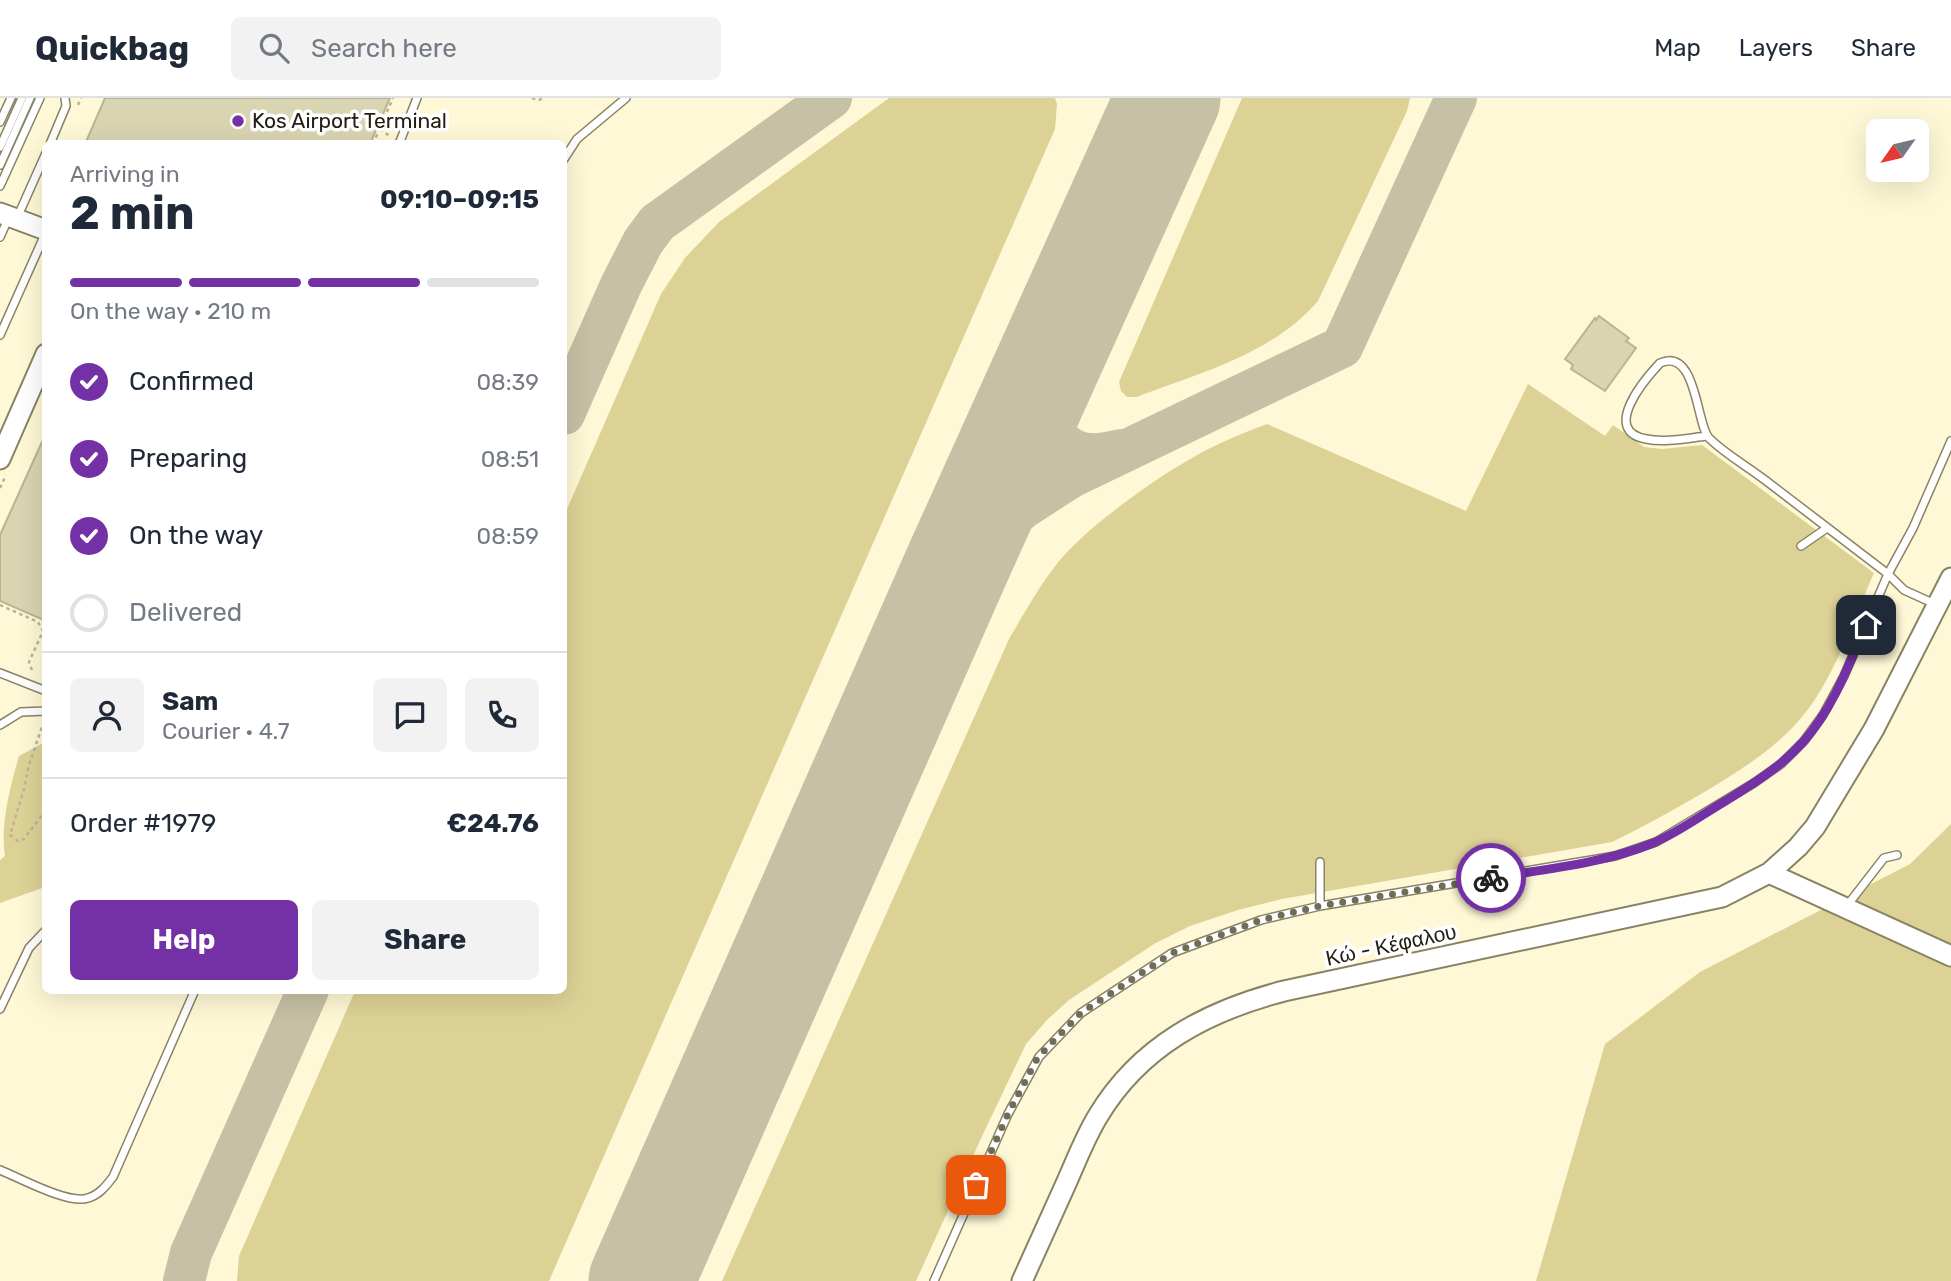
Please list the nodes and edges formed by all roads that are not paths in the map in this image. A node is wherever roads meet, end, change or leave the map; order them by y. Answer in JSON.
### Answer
{"nodes":[{"id":1,"x":11,"y":98,"type":"edge"},
{"id":2,"x":22,"y":98,"type":"edge"},
{"id":3,"x":30,"y":98,"type":"edge"},
{"id":4,"x":40,"y":98,"type":"edge"},
{"id":5,"x":65,"y":98,"type":"edge"},
{"id":6,"x":417,"y":98,"type":"edge"},
{"id":7,"x":626,"y":98,"type":"edge"},
{"id":8,"x":0,"y":122,"type":"edge"},
{"id":9,"x":52,"y":140,"type":"edge"},
{"id":10,"x":401,"y":140,"type":"edge"},
{"id":11,"x":0,"y":147,"type":"edge"},
{"id":12,"x":567,"y":154,"type":"edge"},
{"id":13,"x":42,"y":160,"type":"edge"},
{"id":14,"x":0,"y":165,"type":"edge"},
{"id":15,"x":0,"y":186,"type":"edge"},
{"id":16,"x":9,"y":216,"type":"edge"},
{"id":17,"x":42,"y":229,"type":"edge"},
{"id":18,"x":0,"y":237,"type":"edge"},
{"id":19,"x":42,"y":240,"type":"edge"},
{"id":20,"x":0,"y":335,"type":"edge"},
{"id":21,"x":42,"y":363,"type":"edge"},
{"id":22,"x":1707,"y":436,"type":"junction"},
{"id":23,"x":1951,"y":441,"type":"edge"},
{"id":24,"x":0,"y":459,"type":"edge"},
{"id":25,"x":1827,"y":528,"type":"junction"},
{"id":26,"x":1801,"y":546,"type":"dead end"},
{"id":27,"x":1888,"y":574,"type":"junction"},
{"id":28,"x":1951,"y":578,"type":"edge"},
{"id":29,"x":1937,"y":605,"type":"junction"},
{"id":30,"x":0,"y":673,"type":"edge"},
{"id":31,"x":42,"y":689,"type":"edge"},
{"id":32,"x":42,"y":711,"type":"edge"},
{"id":33,"x":0,"y":725,"type":"edge"},
{"id":34,"x":1897,"y":855,"type":"dead end"},
{"id":35,"x":1320,"y":862,"type":"dead end"},
{"id":36,"x":1769,"y":873,"type":"junction"},
{"id":37,"x":1320,"y":906,"type":"junction"},
{"id":38,"x":1846,"y":907,"type":"junction"},
{"id":39,"x":42,"y":934,"type":"edge"},
{"id":40,"x":1951,"y":956,"type":"edge"},
{"id":41,"x":193,"y":994,"type":"edge"},
{"id":42,"x":0,"y":1009,"type":"edge"},
{"id":43,"x":0,"y":1170,"type":"edge"},
{"id":44,"x":934,"y":1281,"type":"edge"},
{"id":45,"x":1022,"y":1281,"type":"edge"}],
"edges":[{"from":1,"to":8,"type":"lane"},
{"from":2,"to":11,"type":"lane"},
{"from":3,"to":14,"type":"lane"},
{"from":4,"to":15,"type":"lane"},
{"from":5,"to":9,"type":"lane"},
{"from":6,"to":10,"type":"lane"},
{"from":7,"to":12,"type":"lane"},
{"from":13,"to":16,"type":"lane"},
{"from":16,"to":17,"type":"main road"},
{"from":16,"to":18,"type":"lane"},
{"from":19,"to":20,"type":"lane"},
{"from":21,"to":24,"type":"main road"},
{"from":22,"to":22,"type":"lane"},
{"from":22,"to":25,"type":"lane"},
{"from":23,"to":27,"type":"lane"},
{"from":25,"to":26,"type":"lane"},
{"from":25,"to":27,"type":"lane"},
{"from":27,"to":29,"type":"lane"},
{"from":27,"to":37,"type":"lane"},
{"from":28,"to":29,"type":"main road","name":"Κώ - Κέφαλου"},
{"from":29,"to":36,"type":"main road","name":"Κώ - Κέφαλου"},
{"from":30,"to":31,"type":"lane"},
{"from":32,"to":33,"type":"lane"},
{"from":34,"to":38,"type":"lane"},
{"from":35,"to":37,"type":"lane"},
{"from":36,"to":38,"type":"main road"},
{"from":36,"to":45,"type":"main road","name":"Κώ - Κέφαλου"},
{"from":37,"to":44,"type":"lane"},
{"from":38,"to":40,"type":"main road"},
{"from":39,"to":42,"type":"lane"},
{"from":41,"to":43,"type":"lane"}]}
